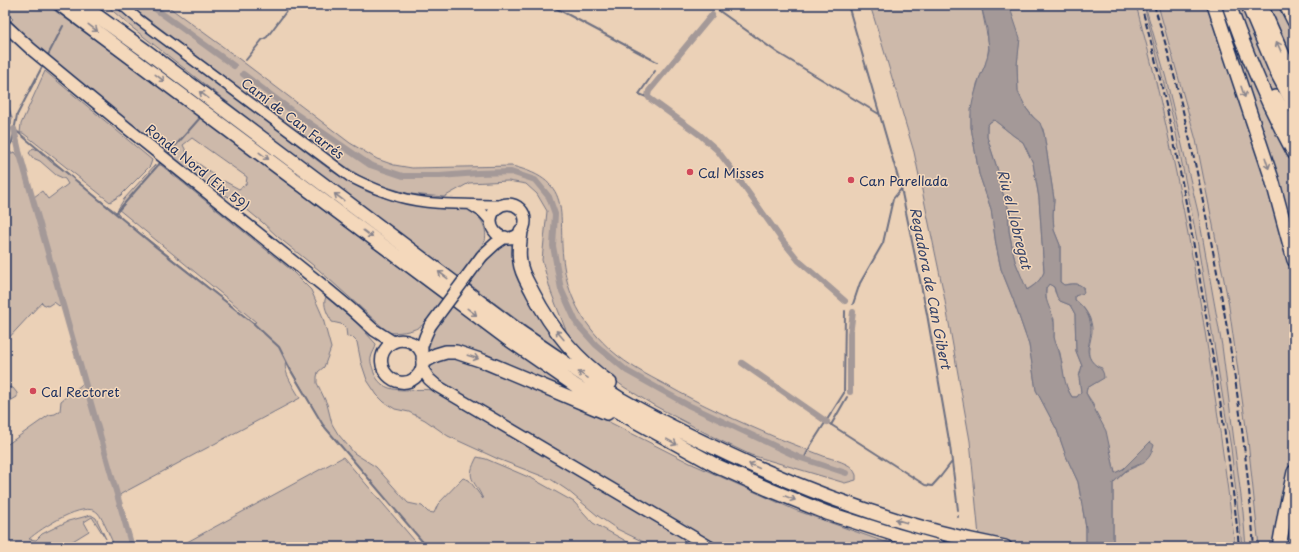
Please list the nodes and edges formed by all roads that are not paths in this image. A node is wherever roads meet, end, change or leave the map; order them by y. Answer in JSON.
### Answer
{"nodes":[{"id":1,"x":61,"y":5,"type":"edge"},
{"id":2,"x":82,"y":5,"type":"edge"},
{"id":3,"x":98,"y":5,"type":"edge"},
{"id":4,"x":122,"y":5,"type":"edge"},
{"id":5,"x":1211,"y":5,"type":"edge"},
{"id":6,"x":1214,"y":5,"type":"edge"},
{"id":7,"x":1230,"y":5,"type":"edge"},
{"id":8,"x":1248,"y":5,"type":"edge"},
{"id":9,"x":1286,"y":5,"type":"edge"},
{"id":10,"x":1290,"y":5,"type":"edge"},
{"id":11,"x":1263,"y":10,"type":"edge"},
{"id":12,"x":1294,"y":14,"type":"edge"},
{"id":13,"x":1294,"y":21,"type":"edge"},
{"id":14,"x":5,"y":25,"type":"edge"},
{"id":15,"x":146,"y":51,"type":"junction"},
{"id":16,"x":1230,"y":55,"type":"junction"},
{"id":17,"x":1294,"y":80,"type":"edge"},
{"id":18,"x":1294,"y":104,"type":"edge"},
{"id":19,"x":1294,"y":132,"type":"edge"},
{"id":20,"x":1294,"y":153,"type":"edge"},
{"id":21,"x":1272,"y":179,"type":"junction"},
{"id":22,"x":469,"y":204,"type":"junction"},
{"id":23,"x":501,"y":206,"type":"junction"},
{"id":24,"x":492,"y":225,"type":"junction"},
{"id":25,"x":1294,"y":230,"type":"edge"},
{"id":26,"x":521,"y":231,"type":"junction"},
{"id":27,"x":505,"y":238,"type":"junction"},
{"id":28,"x":482,"y":256,"type":"junction"},
{"id":29,"x":1294,"y":260,"type":"edge"},
{"id":30,"x":430,"y":326,"type":"junction"},
{"id":31,"x":374,"y":330,"type":"junction"},
{"id":32,"x":405,"y":341,"type":"junction"},
{"id":33,"x":393,"y":342,"type":"junction"},
{"id":34,"x":383,"y":352,"type":"junction"},
{"id":35,"x":422,"y":361,"type":"junction"},
{"id":36,"x":409,"y":381,"type":"junction"},
{"id":37,"x":437,"y":386,"type":"junction"},
{"id":38,"x":638,"y":423,"type":"junction"},
{"id":39,"x":690,"y":436,"type":"junction"},
{"id":40,"x":1294,"y":472,"type":"edge"},
{"id":41,"x":710,"y":547,"type":"edge"},
{"id":42,"x":939,"y":547,"type":"edge"},
{"id":43,"x":1005,"y":547,"type":"edge"},
{"id":44,"x":1279,"y":547,"type":"edge"}],
"edges":[{"from":1,"to":38,"type":"highway","one_way":true},
{"from":2,"to":15,"type":"highway"},
{"from":3,"to":15,"type":"highway"},
{"from":4,"to":22,"type":"street","name":"Camí de Can Farrés"},
{"from":5,"to":16,"type":"highway"},
{"from":6,"to":16,"type":"highway"},
{"from":7,"to":19,"type":"highway"},
{"from":7,"to":20,"type":"highway"},
{"from":8,"to":18,"type":"highway"},
{"from":9,"to":13,"type":"highway"},
{"from":10,"to":12,"type":"highway"},
{"from":17,"to":11,"type":"highway","one_way":true},
{"from":14,"to":31,"type":"main road","name":"Ronda Nord (Eix 59)"},
{"from":39,"to":15,"type":"highway","one_way":true},
{"from":16,"to":21,"type":"highway","one_way":true},
{"from":21,"to":25,"type":"highway"},
{"from":21,"to":29,"type":"highway"},
{"from":22,"to":23,"type":"street","name":"Camí de Can Farrés"},
{"from":22,"to":24,"type":"street"},
{"from":23,"to":24,"type":"main road"},
{"from":23,"to":26,"type":"main road"},
{"from":24,"to":27,"type":"main road"},
{"from":24,"to":28,"type":"main road"},
{"from":26,"to":27,"type":"main road"},
{"from":39,"to":26,"type":"highway","one_way":true},
{"from":27,"to":28,"type":"main road"},
{"from":28,"to":30,"type":"main road","bridge":true},
{"from":30,"to":32,"type":"main road"},
{"from":30,"to":35,"type":"main road"},
{"from":31,"to":33,"type":"main road","name":"Ronda Nord (Eix 59)"},
{"from":31,"to":34,"type":"main road"},
{"from":32,"to":33,"type":"main road"},
{"from":32,"to":35,"type":"main road"},
{"from":33,"to":34,"type":"main road"},
{"from":34,"to":36,"type":"main road"},
{"from":35,"to":36,"type":"main road"},
{"from":35,"to":37,"type":"main road"},
{"from":35,"to":38,"type":"highway","one_way":true},
{"from":36,"to":37,"type":"main road"},
{"from":37,"to":41,"type":"main road"},
{"from":38,"to":42,"type":"highway","one_way":true},
{"from":43,"to":39,"type":"highway","one_way":true},
{"from":40,"to":44,"type":"highway"}]}
